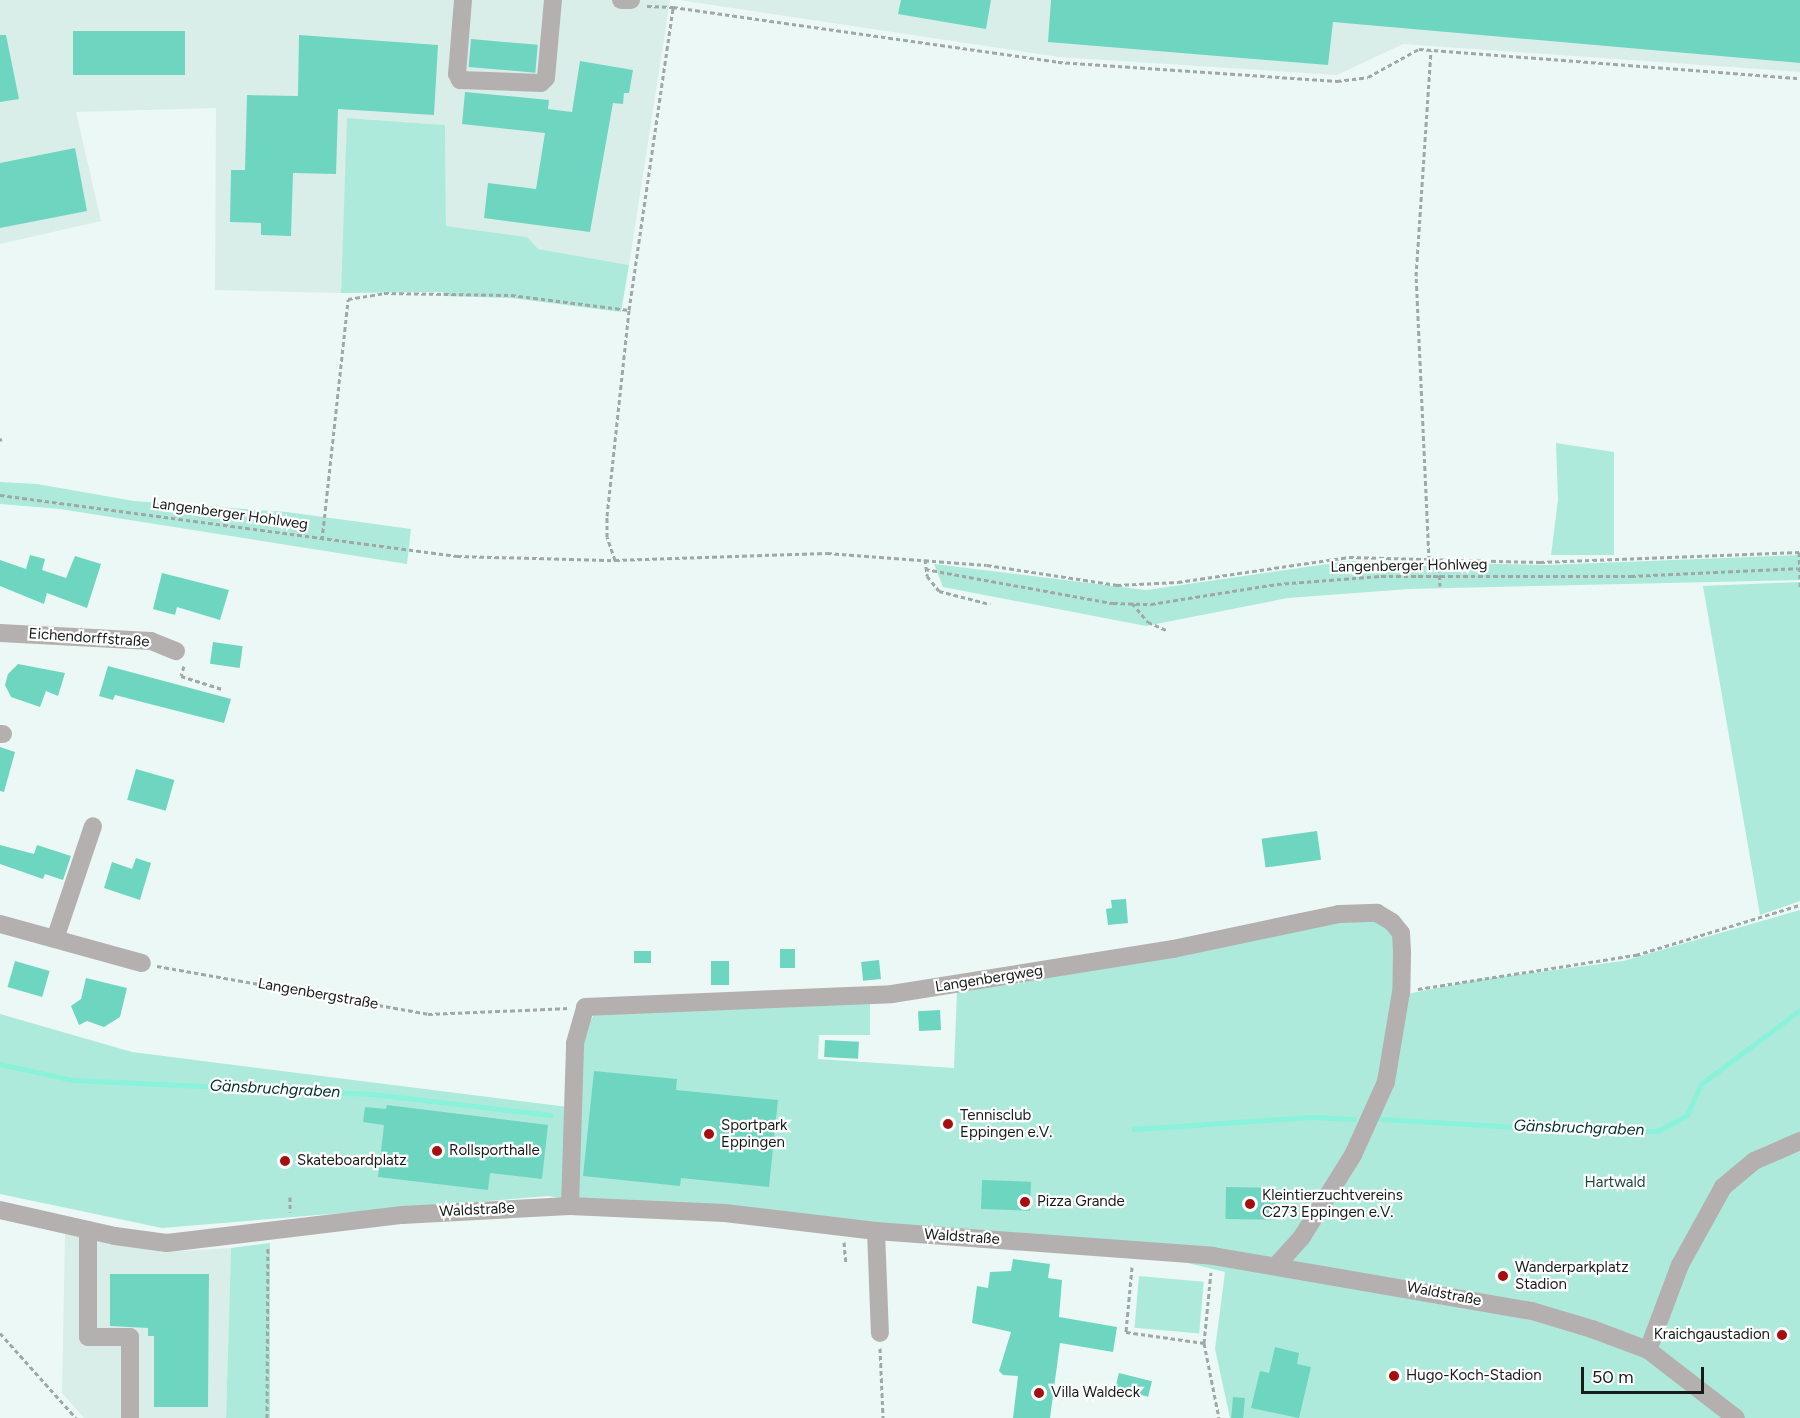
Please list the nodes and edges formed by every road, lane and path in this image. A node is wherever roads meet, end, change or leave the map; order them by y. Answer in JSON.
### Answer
{"nodes":[{"id":1,"x":463,"y":0,"type":"edge"},
{"id":2,"x":553,"y":0,"type":"edge"},
{"id":3,"x":629,"y":2,"type":"edge"},
{"id":4,"x":673,"y":6,"type":"junction"},
{"id":5,"x":1431,"y":50,"type":"junction"},
{"id":6,"x":1800,"y":78,"type":"edge"},
{"id":7,"x":630,"y":310,"type":"junction"},
{"id":8,"x":0,"y":495,"type":"edge"},
{"id":9,"x":322,"y":540,"type":"junction"},
{"id":10,"x":1799,"y":552,"type":"edge"},
{"id":11,"x":615,"y":560,"type":"junction"},
{"id":12,"x":925,"y":560,"type":"junction"},
{"id":13,"x":1429,"y":560,"type":"junction"},
{"id":14,"x":1439,"y":560,"type":"junction"},
{"id":15,"x":1798,"y":568,"type":"junction"},
{"id":16,"x":925,"y":569,"type":"junction"},
{"id":17,"x":1440,"y":586,"type":"dead end"},
{"id":18,"x":1800,"y":587,"type":"edge"},
{"id":19,"x":1132,"y":603,"type":"junction"},
{"id":20,"x":990,"y":604,"type":"dead end"},
{"id":21,"x":1168,"y":631,"type":"dead end"},
{"id":22,"x":0,"y":633,"type":"edge"},
{"id":23,"x":174,"y":650,"type":"joint"},
{"id":24,"x":222,"y":689,"type":"dead end"},
{"id":25,"x":93,"y":826,"type":"dead end"},
{"id":26,"x":1800,"y":905,"type":"edge"},
{"id":27,"x":0,"y":924,"type":"edge"},
{"id":28,"x":55,"y":939,"type":"junction"},
{"id":29,"x":142,"y":963,"type":"joint"},
{"id":30,"x":1401,"y":992,"type":"junction"},
{"id":31,"x":585,"y":1007,"type":"junction"},
{"id":32,"x":1800,"y":1142,"type":"edge"},
{"id":33,"x":570,"y":1206,"type":"junction"},
{"id":34,"x":0,"y":1210,"type":"edge"},
{"id":35,"x":88,"y":1230,"type":"junction"},
{"id":36,"x":876,"y":1231,"type":"junction"},
{"id":37,"x":268,"y":1232,"type":"junction"},
{"id":38,"x":1133,"y":1250,"type":"junction"},
{"id":39,"x":1213,"y":1256,"type":"junction"},
{"id":40,"x":1276,"y":1266,"type":"junction"},
{"id":41,"x":880,"y":1333,"type":"joint"},
{"id":42,"x":0,"y":1334,"type":"edge"},
{"id":43,"x":1204,"y":1343,"type":"junction"},
{"id":44,"x":1648,"y":1350,"type":"junction"},
{"id":45,"x":76,"y":1418,"type":"edge"},
{"id":46,"x":130,"y":1418,"type":"edge"},
{"id":47,"x":267,"y":1418,"type":"edge"},
{"id":48,"x":883,"y":1418,"type":"edge"},
{"id":49,"x":1219,"y":1418,"type":"edge"},
{"id":50,"x":1736,"y":1418,"type":"edge"}],
"edges":[{"from":1,"to":2,"type":"street"},
{"from":3,"to":4,"type":"path"},
{"from":4,"to":5,"type":"path"},
{"from":4,"to":7,"type":"path"},
{"from":5,"to":6,"type":"path"},
{"from":5,"to":13,"type":"path"},
{"from":7,"to":9,"type":"path"},
{"from":7,"to":11,"type":"path"},
{"from":8,"to":9,"type":"path","name":"Langenberger Hohlweg"},
{"from":9,"to":11,"type":"path","name":"Langenberger Hohlweg"},
{"from":10,"to":14,"type":"path","name":"Langenberger Hohlweg"},
{"from":10,"to":15,"type":"path"},
{"from":11,"to":12,"type":"path","name":"Langenberger Hohlweg"},
{"from":12,"to":13,"type":"path","name":"Langenberger Hohlweg"},
{"from":12,"to":16,"type":"path"},
{"from":13,"to":14,"type":"path","name":"Langenberger Hohlweg"},
{"from":14,"to":17,"type":"path"},
{"from":15,"to":18,"type":"path"},
{"from":15,"to":19,"type":"path","name":"Langenberger Hohlweg"},
{"from":16,"to":19,"type":"path","name":"Langenberger Hohlweg"},
{"from":16,"to":20,"type":"path"},
{"from":19,"to":21,"type":"path"},
{"from":22,"to":23,"type":"street","name":"Eichendorffstraße"},
{"from":23,"to":24,"type":"path"},
{"from":25,"to":28,"type":"street"},
{"from":26,"to":30,"type":"path"},
{"from":27,"to":28,"type":"street"},
{"from":28,"to":29,"type":"street"},
{"from":29,"to":31,"type":"path","name":"Langenbergstraße"},
{"from":30,"to":31,"type":"street","name":"Langenbergweg"},
{"from":30,"to":40,"type":"street","name":"Langenbergweg"},
{"from":31,"to":33,"type":"street"},
{"from":32,"to":44,"type":"street"},
{"from":33,"to":36,"type":"street","name":"Waldstraße"},
{"from":33,"to":37,"type":"street","name":"Waldstraße"},
{"from":34,"to":35,"type":"street","name":"Waldstraße"},
{"from":35,"to":37,"type":"street","name":"Waldstraße"},
{"from":35,"to":46,"type":"street"},
{"from":36,"to":38,"type":"street","name":"Waldstraße"},
{"from":36,"to":41,"type":"street"},
{"from":37,"to":47,"type":"path"},
{"from":38,"to":39,"type":"street","name":"Waldstraße"},
{"from":38,"to":43,"type":"path"},
{"from":39,"to":40,"type":"street","name":"Waldstraße"},
{"from":39,"to":43,"type":"path"},
{"from":40,"to":44,"type":"street","name":"Waldstraße"},
{"from":41,"to":48,"type":"path"},
{"from":42,"to":45,"type":"path"},
{"from":43,"to":49,"type":"path"},
{"from":44,"to":50,"type":"street","name":"Waldstraße"}]}
